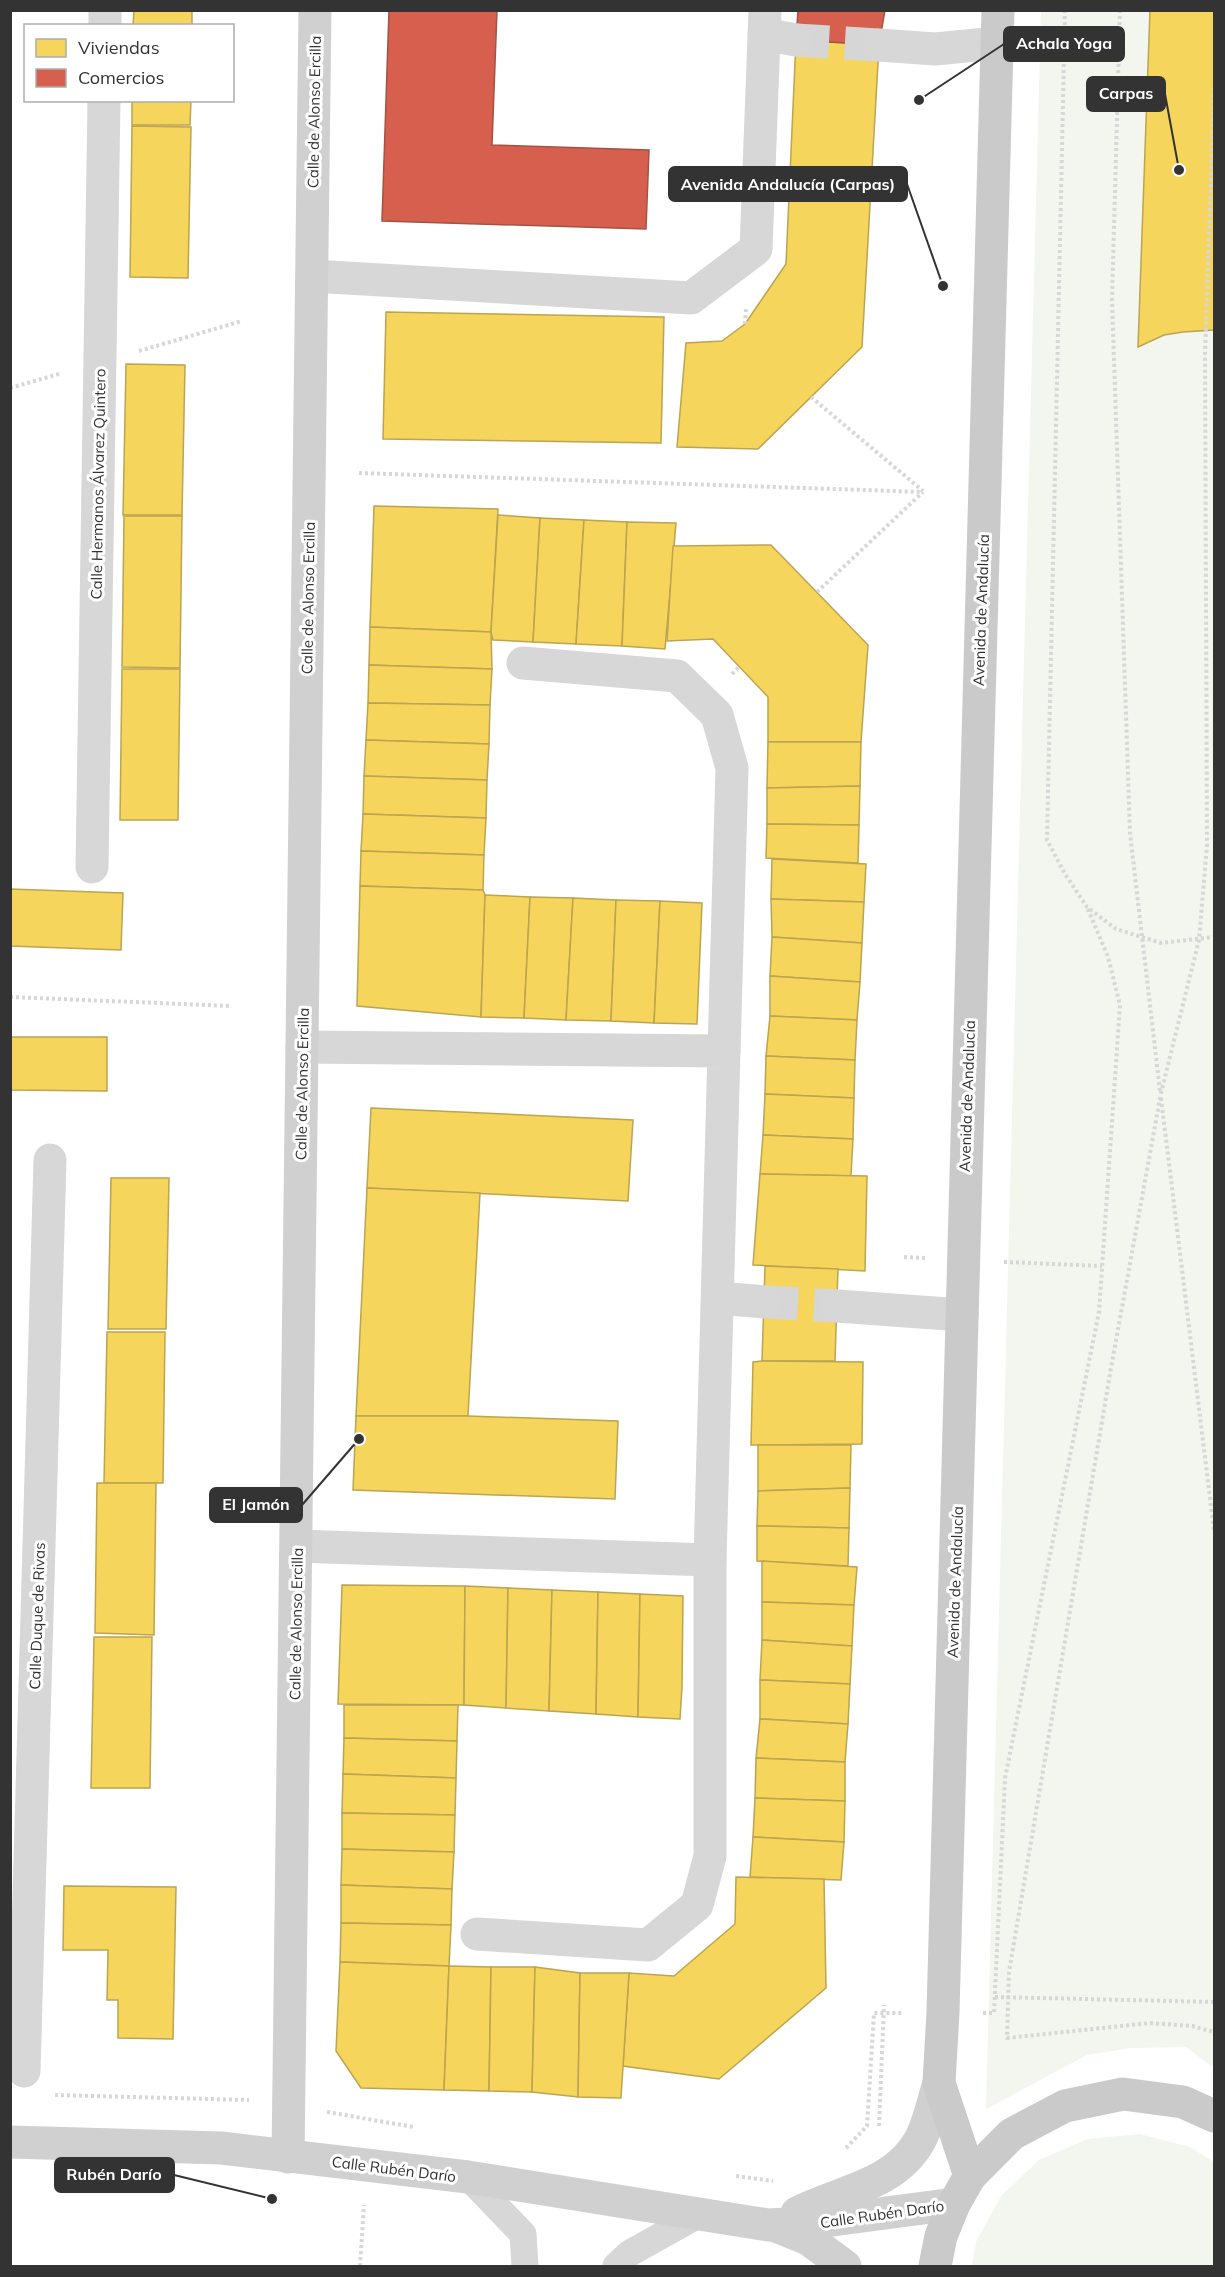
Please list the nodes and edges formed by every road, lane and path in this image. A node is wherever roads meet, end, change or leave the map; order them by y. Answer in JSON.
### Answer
{"nodes":[{"id":1,"x":315,"y":10,"type":"edge"},
{"id":2,"x":998,"y":10,"type":"edge"},
{"id":3,"x":1065,"y":10,"type":"edge"},
{"id":4,"x":1120,"y":10,"type":"edge"},
{"id":5,"x":764,"y":22,"type":"edge"},
{"id":6,"x":796,"y":40,"type":"tunnel mouth"},
{"id":7,"x":997,"y":43,"type":"junction"},
{"id":8,"x":879,"y":45,"type":"tunnel mouth"},
{"id":9,"x":1215,"y":88,"type":"edge"},
{"id":10,"x":104,"y":102,"type":"edge"},
{"id":11,"x":312,"y":276,"type":"junction"},
{"id":12,"x":811,"y":397,"type":"dead end"},
{"id":13,"x":359,"y":473,"type":"dead end"},
{"id":14,"x":923,"y":492,"type":"junction"},
{"id":15,"x":817,"y":592,"type":"dead end"},
{"id":16,"x":523,"y":663,"type":"dead end"},
{"id":17,"x":92,"y":867,"type":"dead end"},
{"id":18,"x":1087,"y":907,"type":"junction"},
{"id":19,"x":1142,"y":937,"type":"junction"},
{"id":20,"x":1215,"y":937,"type":"edge"},
{"id":21,"x":1199,"y":940,"type":"junction"},
{"id":22,"x":10,"y":997,"type":"edge"},
{"id":23,"x":232,"y":1006,"type":"dead end"},
{"id":24,"x":302,"y":1047,"type":"junction"},
{"id":25,"x":724,"y":1051,"type":"junction"},
{"id":26,"x":1161,"y":1093,"type":"junction"},
{"id":27,"x":50,"y":1160,"type":"dead end"},
{"id":28,"x":904,"y":1257,"type":"dead end"},
{"id":29,"x":929,"y":1259,"type":"dead end"},
{"id":30,"x":994,"y":1262,"type":"dead end"},
{"id":31,"x":1102,"y":1266,"type":"junction"},
{"id":32,"x":718,"y":1298,"type":"junction"},
{"id":33,"x":765,"y":1302,"type":"tunnel mouth"},
{"id":34,"x":837,"y":1306,"type":"tunnel mouth"},
{"id":35,"x":962,"y":1315,"type":"junction"},
{"id":36,"x":1215,"y":1531,"type":"edge"},
{"id":37,"x":297,"y":1546,"type":"junction"},
{"id":38,"x":710,"y":1560,"type":"junction"},
{"id":39,"x":477,"y":1934,"type":"dead end"},
{"id":40,"x":995,"y":1997,"type":"junction"},
{"id":41,"x":1008,"y":1997,"type":"junction"},
{"id":42,"x":1215,"y":2002,"type":"edge"},
{"id":43,"x":885,"y":2006,"type":"dead end"},
{"id":44,"x":884,"y":2013,"type":"junction"},
{"id":45,"x":905,"y":2013,"type":"dead end"},
{"id":46,"x":982,"y":2013,"type":"dead end"},
{"id":47,"x":1215,"y":2032,"type":"edge"},
{"id":48,"x":24,"y":2072,"type":"dead end"},
{"id":49,"x":939,"y":2083,"type":"junction"},
{"id":50,"x":1215,"y":2116,"type":"edge"},
{"id":51,"x":879,"y":2136,"type":"dead end"},
{"id":52,"x":10,"y":2142,"type":"edge"},
{"id":53,"x":839,"y":2156,"type":"dead end"},
{"id":54,"x":288,"y":2157,"type":"junction"},
{"id":55,"x":367,"y":2166,"type":"junction"},
{"id":56,"x":970,"y":2176,"type":"junction"},
{"id":57,"x":468,"y":2177,"type":"junction"},
{"id":58,"x":954,"y":2204,"type":"junction"},
{"id":59,"x":700,"y":2214,"type":"junction"},
{"id":60,"x":774,"y":2225,"type":"junction"},
{"id":61,"x":360,"y":2266,"type":"edge"},
{"id":62,"x":525,"y":2266,"type":"edge"},
{"id":63,"x":616,"y":2266,"type":"edge"},
{"id":64,"x":845,"y":2266,"type":"edge"},
{"id":65,"x":935,"y":2266,"type":"edge"}],
"edges":[{"from":1,"to":11,"type":"street","name":"Calle de Alonso Ercilla"},
{"from":2,"to":7,"type":"main road","name":"Avenida de Andalucía"},
{"from":3,"to":18,"type":"path"},
{"from":4,"to":19,"type":"path"},
{"from":5,"to":6,"type":"street"},
{"from":5,"to":11,"type":"street"},
{"from":7,"to":8,"type":"street"},
{"from":7,"to":35,"type":"main road","name":"Avenida de Andalucía"},
{"from":9,"to":21,"type":"path"},
{"from":10,"to":17,"type":"street","name":"Calle Hermanos Álvarez Quintero"},
{"from":11,"to":24,"type":"street","name":"Calle de Alonso Ercilla"},
{"from":12,"to":14,"type":"path"},
{"from":13,"to":14,"type":"path"},
{"from":14,"to":15,"type":"path"},
{"from":16,"to":25,"type":"street"},
{"from":18,"to":19,"type":"path"},
{"from":18,"to":31,"type":"path"},
{"from":19,"to":21,"type":"path"},
{"from":19,"to":26,"type":"path"},
{"from":20,"to":21,"type":"path"},
{"from":21,"to":26,"type":"path"},
{"from":22,"to":23,"type":"path"},
{"from":24,"to":25,"type":"street"},
{"from":24,"to":37,"type":"street","name":"Calle de Alonso Ercilla"},
{"from":25,"to":32,"type":"street"},
{"from":26,"to":36,"type":"path"},
{"from":26,"to":41,"type":"path"},
{"from":27,"to":48,"type":"street","name":"Calle Duque de Rivas"},
{"from":28,"to":29,"type":"path"},
{"from":30,"to":31,"type":"path"},
{"from":31,"to":40,"type":"path"},
{"from":32,"to":33,"type":"street"},
{"from":32,"to":38,"type":"street"},
{"from":34,"to":35,"type":"street"},
{"from":35,"to":49,"type":"main road","name":"Avenida de Andalucía"},
{"from":37,"to":38,"type":"street"},
{"from":37,"to":54,"type":"street","name":"Calle de Alonso Ercilla"},
{"from":38,"to":39,"type":"street"},
{"from":40,"to":41,"type":"path"},
{"from":40,"to":46,"type":"path"},
{"from":41,"to":42,"type":"path"},
{"from":41,"to":47,"type":"path"},
{"from":43,"to":44,"type":"path"},
{"from":44,"to":45,"type":"path"},
{"from":44,"to":51,"type":"path"},
{"from":44,"to":53,"type":"path"},
{"from":49,"to":56,"type":"main road","name":"Avenida de Andalucía"},
{"from":49,"to":60,"type":"street"},
{"from":50,"to":56,"type":"main road"},
{"from":52,"to":54,"type":"street","name":"Calle Rubén Darío"},
{"from":54,"to":55,"type":"street","name":"Calle Rubén Darío"},
{"from":55,"to":57,"type":"street","name":"Calle Rubén Darío"},
{"from":55,"to":61,"type":"path"},
{"from":56,"to":58,"type":"main road"},
{"from":57,"to":59,"type":"street","name":"Calle Rubén Darío"},
{"from":57,"to":62,"type":"lane"},
{"from":58,"to":60,"type":"street","name":"Calle Rubén Darío"},
{"from":58,"to":65,"type":"main road"},
{"from":59,"to":60,"type":"street","name":"Calle Rubén Darío"},
{"from":59,"to":63,"type":"lane"},
{"from":60,"to":64,"type":"street","name":"Calle Rubén Darío"}]}
